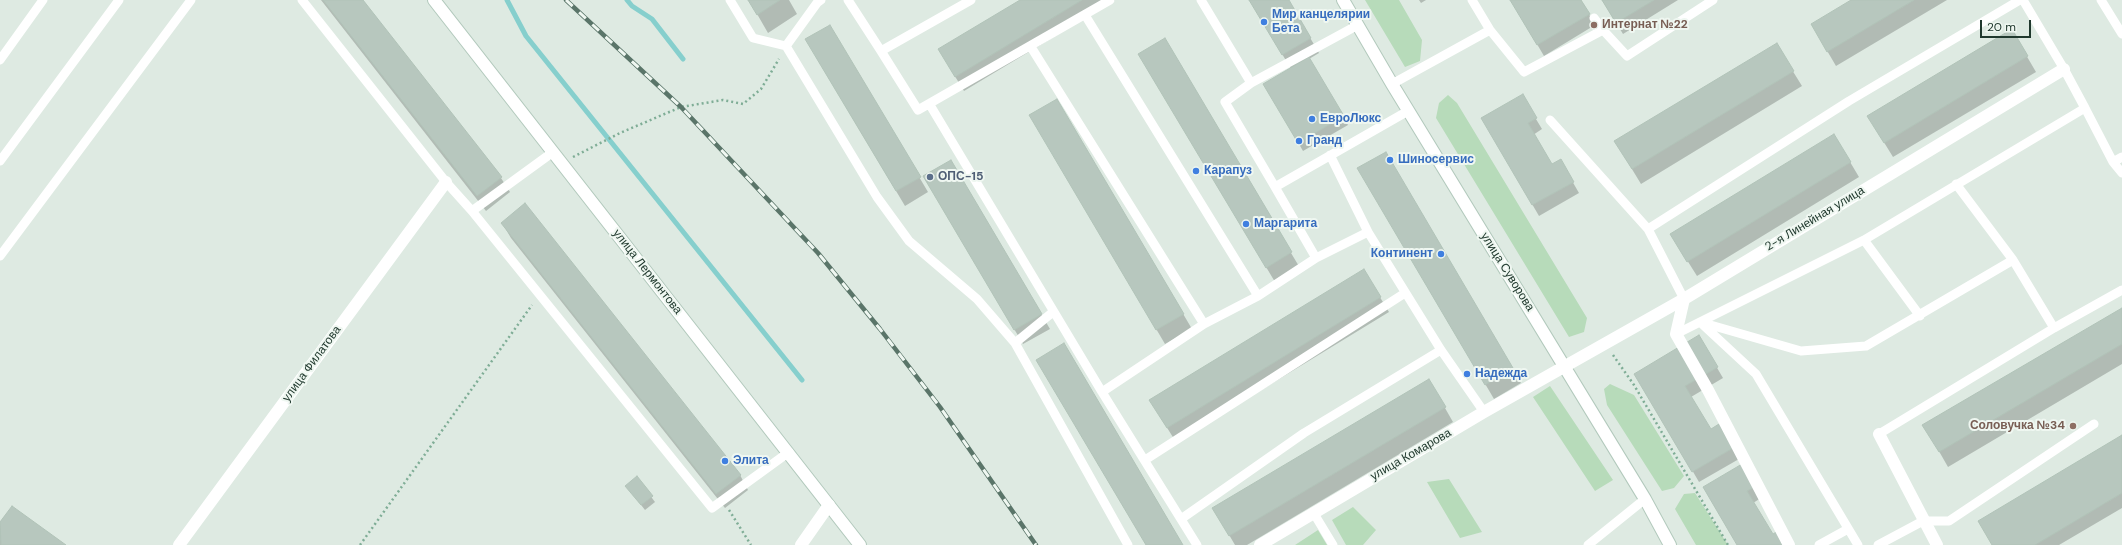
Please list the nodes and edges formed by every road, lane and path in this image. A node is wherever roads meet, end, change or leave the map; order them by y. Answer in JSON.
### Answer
{"nodes":[{"id":1,"x":43,"y":0,"type":"edge"},
{"id":2,"x":119,"y":0,"type":"edge"},
{"id":3,"x":191,"y":0,"type":"edge"},
{"id":4,"x":302,"y":0,"type":"edge"},
{"id":5,"x":434,"y":0,"type":"edge"},
{"id":6,"x":730,"y":0,"type":"edge"},
{"id":7,"x":848,"y":0,"type":"edge"},
{"id":8,"x":971,"y":0,"type":"edge"},
{"id":9,"x":1110,"y":0,"type":"edge"},
{"id":10,"x":1201,"y":0,"type":"edge"},
{"id":11,"x":1343,"y":0,"type":"edge"},
{"id":12,"x":1472,"y":0,"type":"edge"},
{"id":13,"x":1713,"y":0,"type":"edge"},
{"id":14,"x":2021,"y":0,"type":"edge"},
{"id":15,"x":2101,"y":0,"type":"edge"},
{"id":16,"x":818,"y":1,"type":"edge"},
{"id":17,"x":1085,"y":15,"type":"junction"},
{"id":18,"x":1594,"y":18,"type":"dead end"},
{"id":19,"x":1358,"y":25,"type":"junction"},
{"id":20,"x":1490,"y":30,"type":"junction"},
{"id":21,"x":1603,"y":30,"type":"junction"},
{"id":22,"x":2122,"y":34,"type":"edge"},
{"id":23,"x":786,"y":46,"type":"junction"},
{"id":24,"x":1031,"y":47,"type":"junction"},
{"id":25,"x":880,"y":51,"type":"junction"},
{"id":26,"x":0,"y":60,"type":"edge"},
{"id":27,"x":2064,"y":69,"type":"junction"},
{"id":28,"x":1251,"y":83,"type":"junction"},
{"id":29,"x":1392,"y":84,"type":"junction"},
{"id":30,"x":930,"y":105,"type":"junction"},
{"id":31,"x":2085,"y":108,"type":"junction"},
{"id":32,"x":1408,"y":111,"type":"junction"},
{"id":33,"x":1550,"y":120,"type":"dead end"},
{"id":34,"x":553,"y":152,"type":"junction"},
{"id":35,"x":1330,"y":155,"type":"junction"},
{"id":36,"x":2122,"y":157,"type":"edge"},
{"id":37,"x":0,"y":162,"type":"edge"},
{"id":38,"x":2113,"y":162,"type":"junction"},
{"id":39,"x":562,"y":164,"type":"junction"},
{"id":40,"x":2122,"y":173,"type":"edge"},
{"id":41,"x":446,"y":182,"type":"junction"},
{"id":42,"x":1956,"y":184,"type":"junction"},
{"id":43,"x":1275,"y":187,"type":"junction"},
{"id":44,"x":472,"y":211,"type":"junction"},
{"id":45,"x":1648,"y":229,"type":"junction"},
{"id":46,"x":1368,"y":232,"type":"junction"},
{"id":47,"x":1864,"y":240,"type":"junction"},
{"id":48,"x":0,"y":256,"type":"edge"},
{"id":49,"x":1316,"y":258,"type":"junction"},
{"id":50,"x":2013,"y":260,"type":"junction"},
{"id":51,"x":2122,"y":290,"type":"edge"},
{"id":52,"x":1405,"y":293,"type":"junction"},
{"id":53,"x":539,"y":295,"type":"junction"},
{"id":54,"x":1258,"y":296,"type":"junction"},
{"id":55,"x":1684,"y":299,"type":"junction"},
{"id":56,"x":1054,"y":312,"type":"junction"},
{"id":57,"x":1920,"y":316,"type":"junction"},
{"id":58,"x":1700,"y":322,"type":"junction"},
{"id":59,"x":1204,"y":324,"type":"junction"},
{"id":60,"x":2054,"y":328,"type":"junction"},
{"id":61,"x":1676,"y":334,"type":"junction"},
{"id":62,"x":1015,"y":343,"type":"junction"},
{"id":63,"x":1605,"y":343,"type":"junction"},
{"id":64,"x":1441,"y":350,"type":"junction"},
{"id":65,"x":1564,"y":366,"type":"junction"},
{"id":66,"x":1102,"y":392,"type":"junction"},
{"id":67,"x":1484,"y":412,"type":"junction"},
{"id":68,"x":2094,"y":424,"type":"dead end"},
{"id":69,"x":1879,"y":434,"type":"joint"},
{"id":70,"x":788,"y":452,"type":"junction"},
{"id":71,"x":1145,"y":460,"type":"junction"},
{"id":72,"x":1645,"y":499,"type":"junction"},
{"id":73,"x":723,"y":500,"type":"junction"},
{"id":74,"x":829,"y":505,"type":"junction"},
{"id":75,"x":1313,"y":512,"type":"junction"},
{"id":76,"x":1182,"y":519,"type":"junction"},
{"id":77,"x":1923,"y":521,"type":"junction"},
{"id":78,"x":1848,"y":529,"type":"junction"},
{"id":79,"x":179,"y":545,"type":"edge"},
{"id":80,"x":360,"y":545,"type":"edge"},
{"id":81,"x":751,"y":545,"type":"edge"},
{"id":82,"x":801,"y":545,"type":"edge"},
{"id":83,"x":860,"y":545,"type":"edge"},
{"id":84,"x":1128,"y":545,"type":"edge"},
{"id":85,"x":1197,"y":545,"type":"edge"},
{"id":86,"x":1260,"y":545,"type":"edge"},
{"id":87,"x":1333,"y":545,"type":"edge"},
{"id":88,"x":1588,"y":545,"type":"edge"},
{"id":89,"x":1670,"y":545,"type":"edge"},
{"id":90,"x":1728,"y":545,"type":"edge"},
{"id":91,"x":1789,"y":545,"type":"edge"},
{"id":92,"x":1819,"y":545,"type":"edge"},
{"id":93,"x":1858,"y":545,"type":"edge"},
{"id":94,"x":1878,"y":545,"type":"edge"},
{"id":95,"x":1937,"y":545,"type":"edge"}],
"edges":[{"from":1,"to":26,"type":"lane"},
{"from":2,"to":37,"type":"lane"},
{"from":3,"to":48,"type":"lane"},
{"from":4,"to":41,"type":"lane"},
{"from":5,"to":34,"type":"street","name":"улица Лермонтова"},
{"from":6,"to":23,"type":"lane"},
{"from":7,"to":25,"type":"lane"},
{"from":8,"to":25,"type":"lane"},
{"from":9,"to":17,"type":"lane"},
{"from":10,"to":28,"type":"lane"},
{"from":11,"to":19,"type":"street","name":"улица Суворова"},
{"from":12,"to":20,"type":"lane"},
{"from":13,"to":21,"type":"lane"},
{"from":14,"to":27,"type":"lane"},
{"from":14,"to":45,"type":"lane"},
{"from":15,"to":22,"type":"lane"},
{"from":16,"to":23,"type":"lane"},
{"from":17,"to":24,"type":"lane"},
{"from":17,"to":54,"type":"lane"},
{"from":18,"to":21,"type":"lane"},
{"from":19,"to":28,"type":"lane"},
{"from":19,"to":29,"type":"street","name":"улица Суворова"},
{"from":20,"to":21,"type":"lane"},
{"from":20,"to":29,"type":"lane"},
{"from":23,"to":39,"type":"path"},
{"from":23,"to":62,"type":"lane"},
{"from":24,"to":30,"type":"lane"},
{"from":24,"to":59,"type":"lane"},
{"from":25,"to":30,"type":"lane"},
{"from":27,"to":31,"type":"lane"},
{"from":27,"to":55,"type":"street","name":"2-я Линейная улица"},
{"from":28,"to":43,"type":"lane"},
{"from":29,"to":32,"type":"street","name":"улица Суворова"},
{"from":30,"to":56,"type":"lane"},
{"from":31,"to":38,"type":"lane"},
{"from":31,"to":42,"type":"lane"},
{"from":32,"to":35,"type":"lane"},
{"from":32,"to":65,"type":"street","name":"улица Суворова"},
{"from":33,"to":45,"type":"lane"},
{"from":34,"to":39,"type":"street","name":"улица Лермонтова"},
{"from":34,"to":44,"type":"lane"},
{"from":35,"to":43,"type":"lane"},
{"from":35,"to":46,"type":"lane"},
{"from":36,"to":38,"type":"lane"},
{"from":38,"to":40,"type":"lane"},
{"from":39,"to":70,"type":"street","name":"улица Лермонтова"},
{"from":41,"to":44,"type":"lane"},
{"from":41,"to":79,"type":"street","name":"улица Филатова"},
{"from":42,"to":47,"type":"lane"},
{"from":42,"to":50,"type":"lane"},
{"from":43,"to":49,"type":"lane"},
{"from":44,"to":53,"type":"lane"},
{"from":45,"to":55,"type":"lane"},
{"from":46,"to":49,"type":"lane"},
{"from":46,"to":52,"type":"lane"},
{"from":47,"to":57,"type":"lane"},
{"from":47,"to":58,"type":"lane"},
{"from":49,"to":54,"type":"lane"},
{"from":50,"to":57,"type":"lane"},
{"from":50,"to":60,"type":"lane"},
{"from":51,"to":60,"type":"lane"},
{"from":52,"to":64,"type":"lane"},
{"from":52,"to":71,"type":"lane"},
{"from":53,"to":73,"type":"lane"},
{"from":53,"to":80,"type":"path"},
{"from":54,"to":59,"type":"lane"},
{"from":55,"to":61,"type":"street"},
{"from":55,"to":63,"type":"street","name":"2-я Линейная улица"},
{"from":56,"to":62,"type":"lane"},
{"from":56,"to":66,"type":"lane"},
{"from":57,"to":58,"type":"lane"},
{"from":58,"to":61,"type":"lane"},
{"from":58,"to":78,"type":"lane"},
{"from":59,"to":66,"type":"lane"},
{"from":60,"to":69,"type":"lane"},
{"from":61,"to":91,"type":"street"},
{"from":62,"to":84,"type":"lane"},
{"from":63,"to":65,"type":"street","name":"2-я Линейная улица"},
{"from":63,"to":90,"type":"path"},
{"from":64,"to":67,"type":"lane"},
{"from":64,"to":76,"type":"lane"},
{"from":65,"to":67,"type":"street","name":"улица Комарова"},
{"from":65,"to":72,"type":"street","name":"улица Суворова"},
{"from":66,"to":71,"type":"lane"},
{"from":67,"to":75,"type":"street","name":"улица Комарова"},
{"from":68,"to":77,"type":"lane"},
{"from":69,"to":77,"type":"street"},
{"from":70,"to":73,"type":"lane"},
{"from":70,"to":74,"type":"street","name":"улица Лермонтова"},
{"from":71,"to":76,"type":"lane"},
{"from":72,"to":88,"type":"lane"},
{"from":72,"to":89,"type":"street","name":"улица Суворова"},
{"from":73,"to":81,"type":"path"},
{"from":74,"to":82,"type":"street"},
{"from":74,"to":83,"type":"street","name":"улица Лермонтова"},
{"from":75,"to":86,"type":"street","name":"улица Комарова"},
{"from":75,"to":87,"type":"lane"},
{"from":76,"to":85,"type":"lane"},
{"from":77,"to":94,"type":"lane"},
{"from":77,"to":95,"type":"street"},
{"from":78,"to":92,"type":"lane"},
{"from":78,"to":93,"type":"lane"}]}
